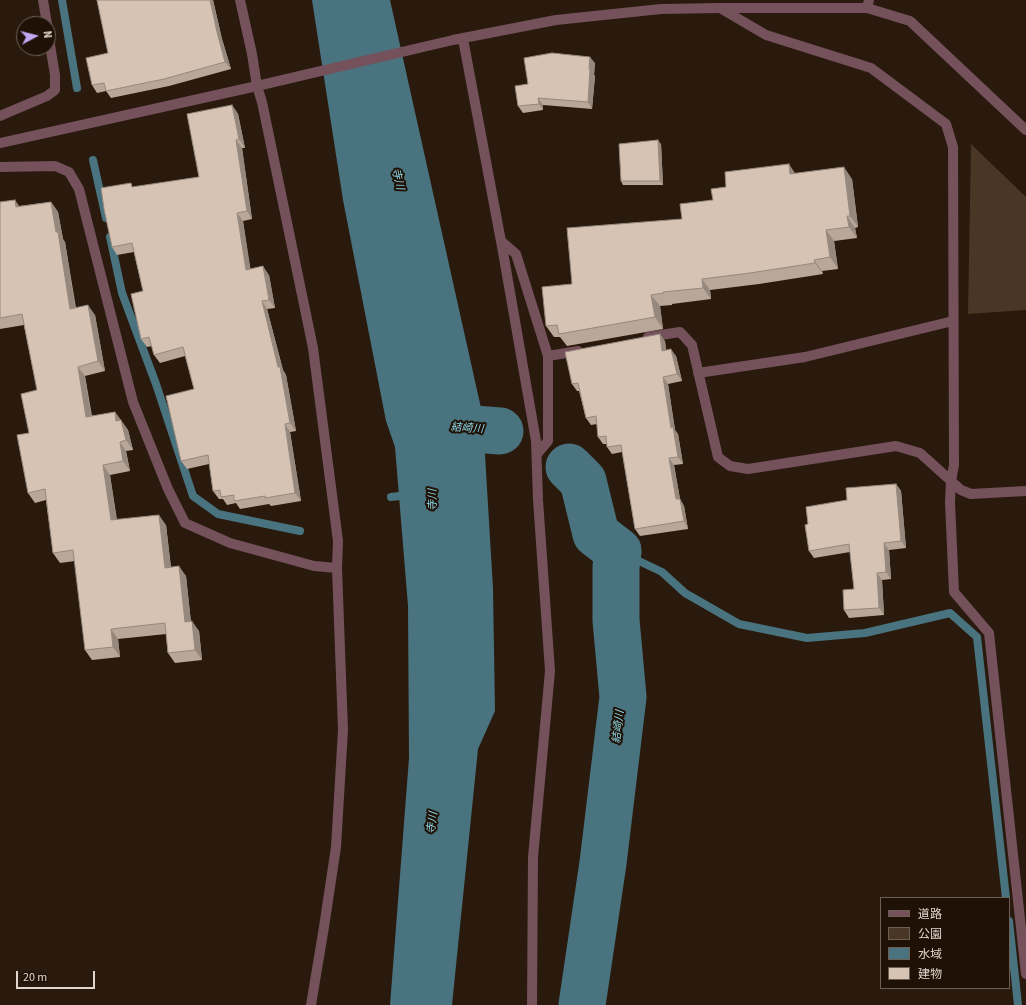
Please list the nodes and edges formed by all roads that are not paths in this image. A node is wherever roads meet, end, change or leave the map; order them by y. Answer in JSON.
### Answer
{"nodes":[{"id":1,"x":43,"y":0,"type":"edge"},
{"id":2,"x":240,"y":0,"type":"edge"},
{"id":3,"x":868,"y":4,"type":"edge"},
{"id":4,"x":720,"y":8,"type":"junction"},
{"id":5,"x":46,"y":16,"type":"edge"},
{"id":6,"x":458,"y":39,"type":"junction"},
{"id":7,"x":52,"y":56,"type":"edge"},
{"id":8,"x":257,"y":86,"type":"junction"},
{"id":9,"x":0,"y":116,"type":"edge"},
{"id":10,"x":1026,"y":130,"type":"edge"},
{"id":11,"x":0,"y":143,"type":"edge"},
{"id":12,"x":0,"y":168,"type":"edge"},
{"id":13,"x":501,"y":241,"type":"junction"},
{"id":14,"x":953,"y":321,"type":"junction"},
{"id":15,"x":641,"y":339,"type":"edge"},
{"id":16,"x":587,"y":349,"type":"edge"},
{"id":17,"x":548,"y":356,"type":"junction"},
{"id":18,"x":698,"y":373,"type":"junction"},
{"id":19,"x":537,"y":454,"type":"junction"},
{"id":20,"x":951,"y":481,"type":"junction"},
{"id":21,"x":1026,"y":491,"type":"edge"},
{"id":22,"x":338,"y":568,"type":"junction"},
{"id":23,"x":1026,"y":974,"type":"edge"},
{"id":24,"x":310,"y":1005,"type":"edge"},
{"id":25,"x":532,"y":1005,"type":"edge"}],
"edges":[{"from":1,"to":5,"type":"street"},
{"from":2,"to":8,"type":"street"},
{"from":3,"to":4,"type":"street"},
{"from":3,"to":10,"type":"street"},
{"from":4,"to":6,"type":"street"},
{"from":4,"to":14,"type":"street"},
{"from":6,"to":8,"type":"street"},
{"from":6,"to":13,"type":"street"},
{"from":7,"to":9,"type":"street"},
{"from":8,"to":11,"type":"street"},
{"from":8,"to":22,"type":"street"},
{"from":12,"to":22,"type":"street"},
{"from":13,"to":17,"type":"street"},
{"from":13,"to":19,"type":"street"},
{"from":14,"to":18,"type":"street"},
{"from":14,"to":20,"type":"street"},
{"from":15,"to":18,"type":"street"},
{"from":16,"to":17,"type":"street"},
{"from":17,"to":19,"type":"street"},
{"from":18,"to":20,"type":"street"},
{"from":19,"to":25,"type":"street"},
{"from":20,"to":21,"type":"street"},
{"from":20,"to":23,"type":"street"},
{"from":22,"to":24,"type":"street"}]}
